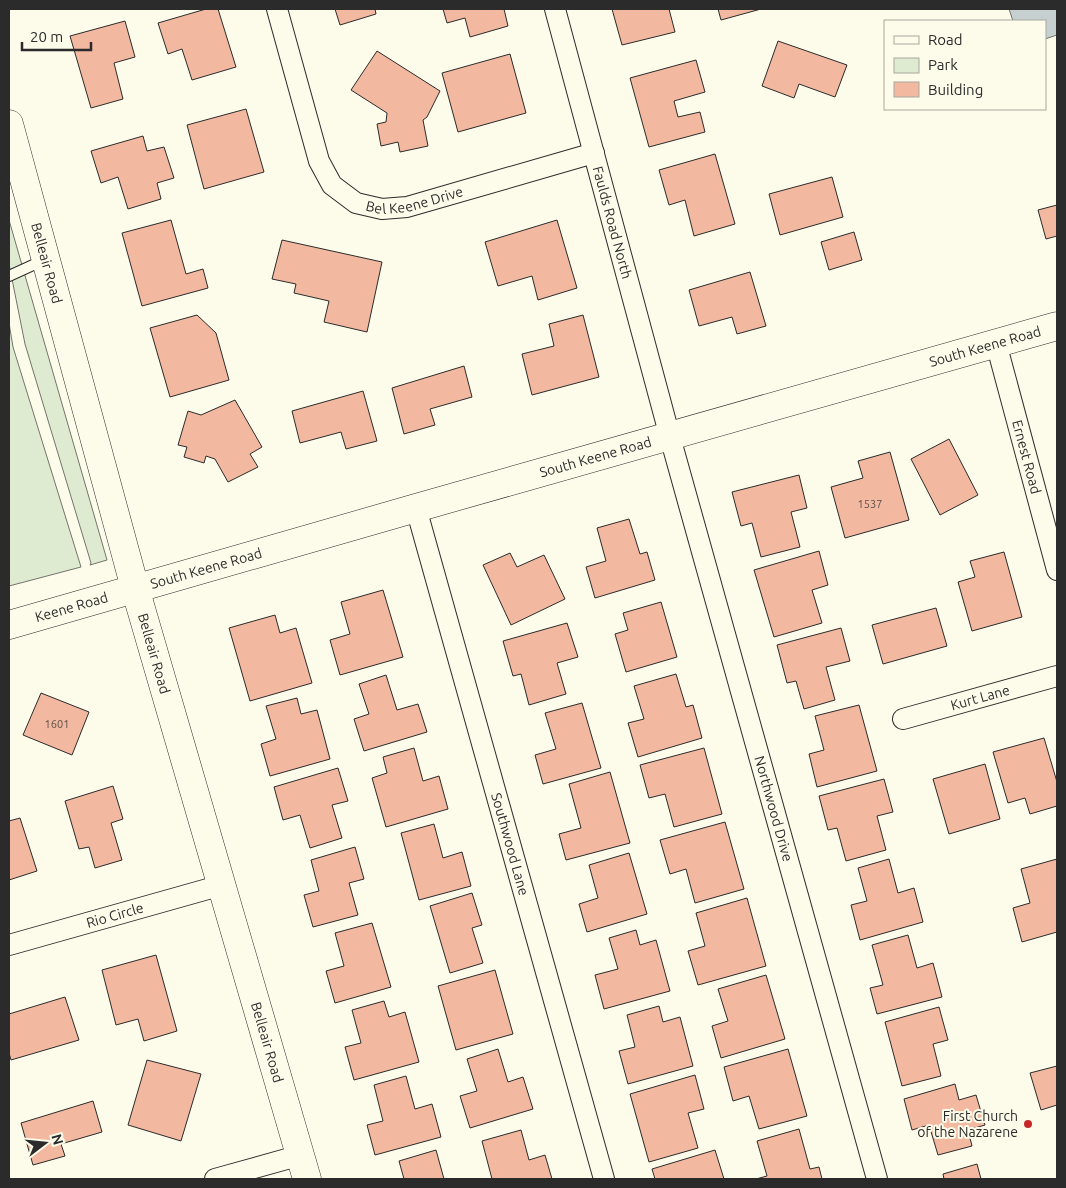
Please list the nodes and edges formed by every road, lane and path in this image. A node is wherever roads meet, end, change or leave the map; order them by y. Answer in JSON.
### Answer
{"nodes":[{"id":1,"x":277,"y":9,"type":"edge"},
{"id":2,"x":554,"y":9,"type":"edge"},
{"id":3,"x":9,"y":124,"type":"edge"},
{"id":4,"x":594,"y":154,"type":"junction"},
{"id":5,"x":45,"y":260,"type":"junction"},
{"id":6,"x":9,"y":276,"type":"edge"},
{"id":7,"x":1057,"y":326,"type":"edge"},
{"id":8,"x":996,"y":343,"type":"junction"},
{"id":9,"x":670,"y":437,"type":"junction"},
{"id":10,"x":416,"y":508,"type":"junction"},
{"id":11,"x":1057,"y":570,"type":"edge"},
{"id":12,"x":135,"y":588,"type":"junction"},
{"id":13,"x":9,"y":625,"type":"edge"},
{"id":14,"x":1057,"y":676,"type":"edge"},
{"id":15,"x":903,"y":719,"type":"dead end"},
{"id":16,"x":222,"y":885,"type":"junction"},
{"id":17,"x":9,"y":945,"type":"edge"},
{"id":18,"x":304,"y":1167,"type":"edge"},
{"id":19,"x":215,"y":1179,"type":"edge"},
{"id":20,"x":604,"y":1179,"type":"edge"},
{"id":21,"x":877,"y":1179,"type":"edge"}],
"edges":[{"from":1,"to":4,"type":"street","name":"Bel Keene Drive"},
{"from":2,"to":4,"type":"street","name":"Faulds Road North"},
{"from":3,"to":5,"type":"main road","name":"Belleair Road"},
{"from":4,"to":9,"type":"street","name":"Faulds Road North"},
{"from":5,"to":6,"type":"lane"},
{"from":5,"to":12,"type":"main road","name":"Belleair Road"},
{"from":7,"to":8,"type":"main road","name":"South Keene Road"},
{"from":8,"to":9,"type":"main road","name":"South Keene Road"},
{"from":8,"to":11,"type":"street","name":"Ernest Road"},
{"from":9,"to":10,"type":"main road","name":"South Keene Road"},
{"from":9,"to":21,"type":"street","name":"Northwood Drive"},
{"from":10,"to":12,"type":"main road","name":"South Keene Road"},
{"from":10,"to":20,"type":"street","name":"Southwood Lane"},
{"from":12,"to":13,"type":"main road","name":"Keene Road"},
{"from":12,"to":16,"type":"main road","name":"Belleair Road"},
{"from":14,"to":15,"type":"street","name":"Kurt Lane"},
{"from":16,"to":17,"type":"street","name":"Rio Circle"},
{"from":16,"to":18,"type":"main road","name":"Belleair Road"},
{"from":18,"to":19,"type":"street"}]}
